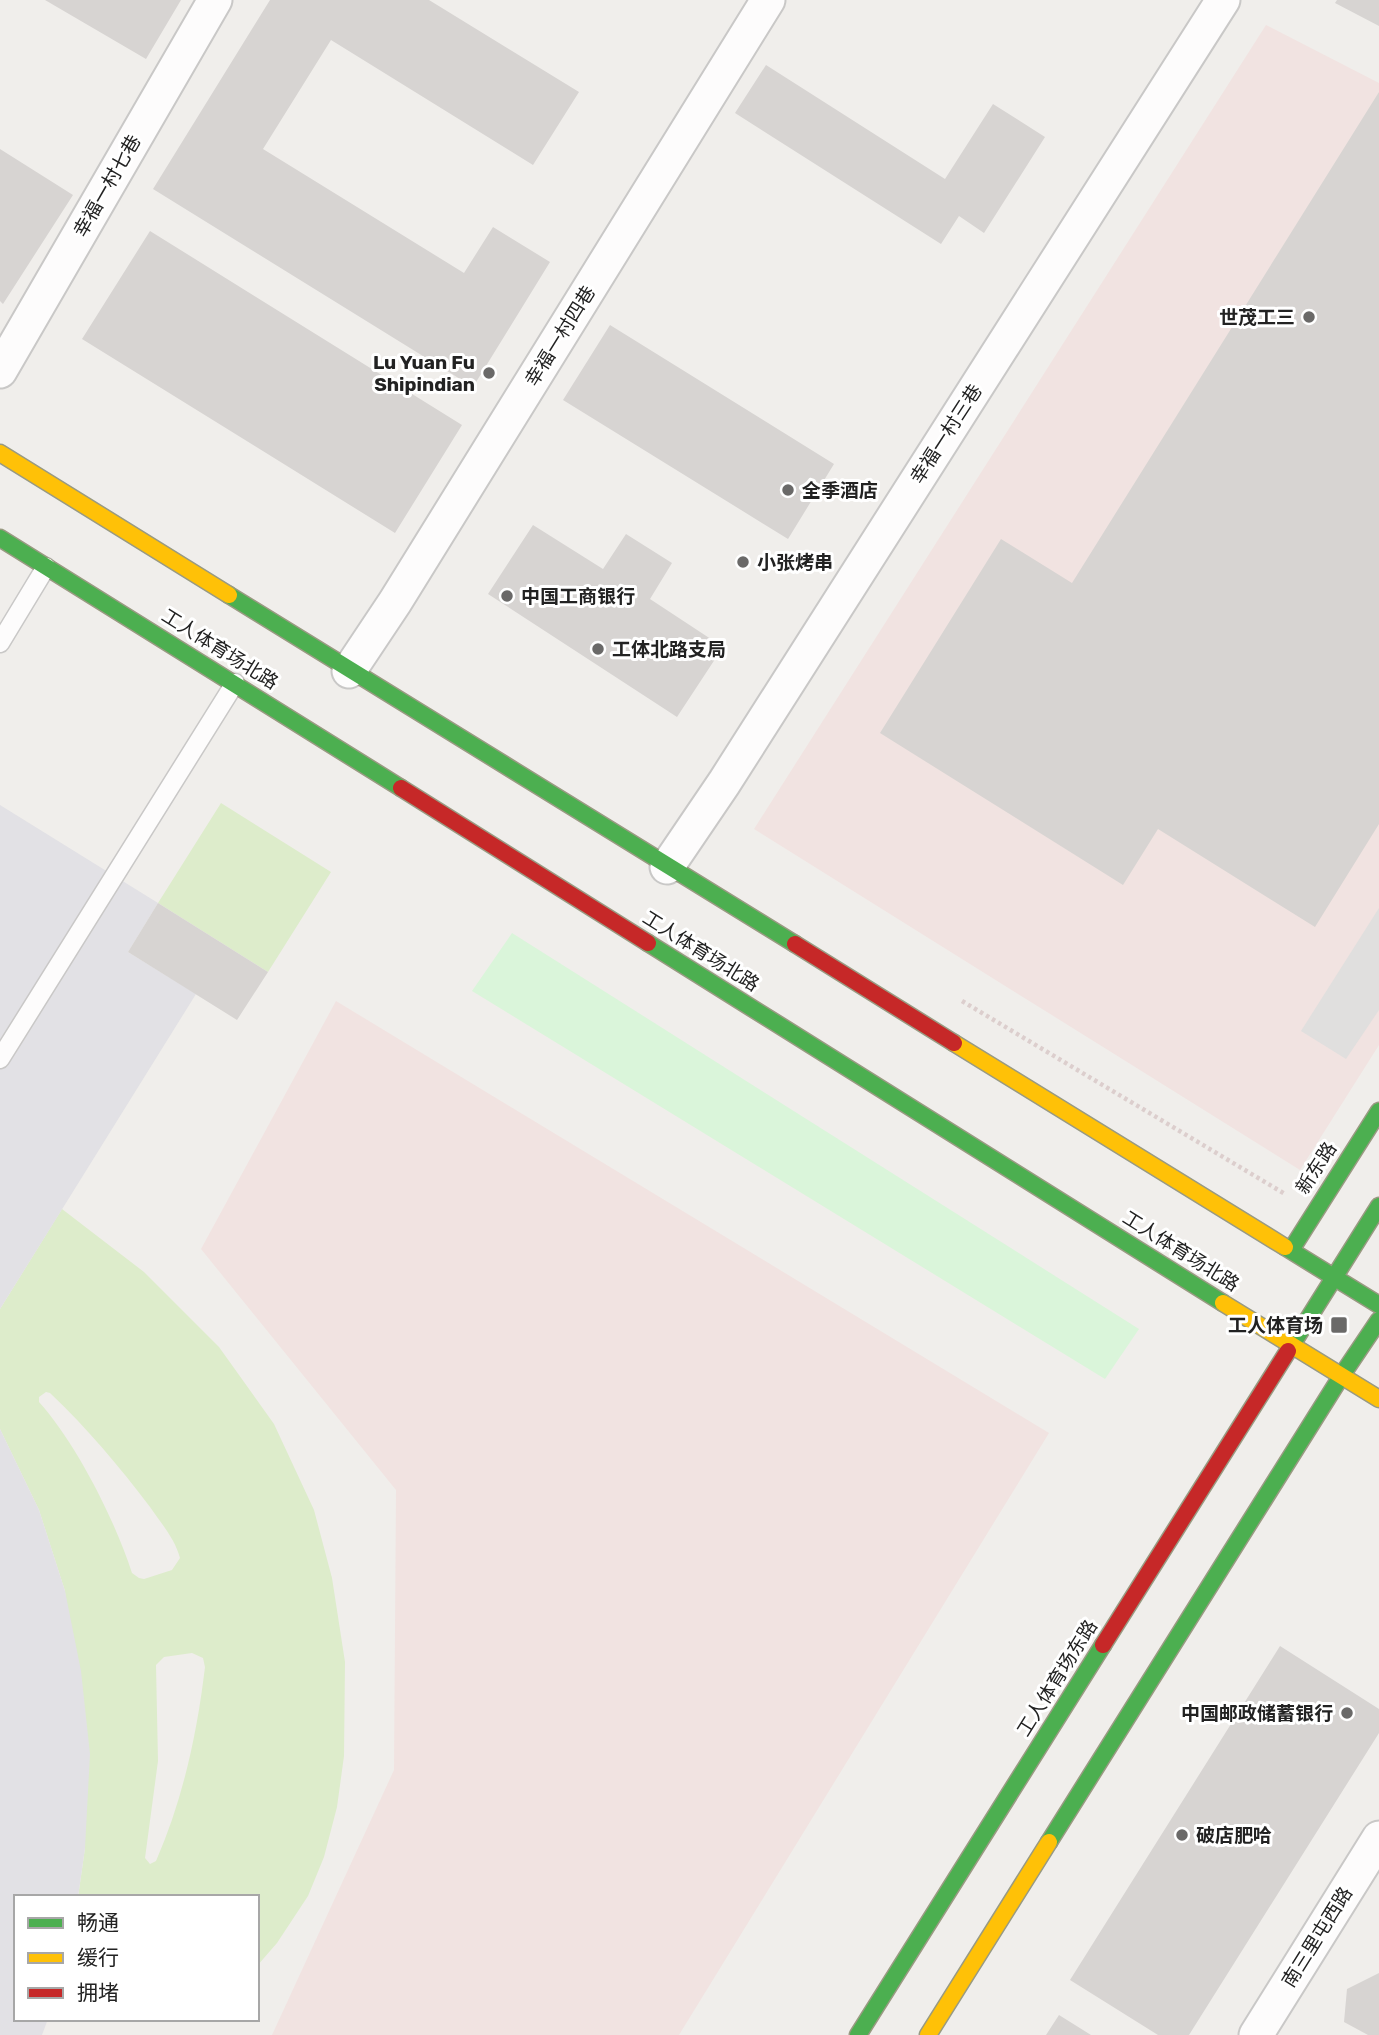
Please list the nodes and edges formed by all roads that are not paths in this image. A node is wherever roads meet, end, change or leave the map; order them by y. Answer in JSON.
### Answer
{"nodes":[{"id":1,"x":215,"y":0,"type":"edge"},
{"id":2,"x":768,"y":0,"type":"edge"},
{"id":3,"x":1223,"y":0,"type":"edge"},
{"id":4,"x":0,"y":371,"type":"edge"},
{"id":5,"x":0,"y":453,"type":"edge"},
{"id":6,"x":0,"y":538,"type":"edge"},
{"id":7,"x":46,"y":567,"type":"junction"},
{"id":8,"x":0,"y":643,"type":"edge"},
{"id":9,"x":349,"y":671,"type":"junction"},
{"id":10,"x":235,"y":683,"type":"junction"},
{"id":11,"x":667,"y":867,"type":"junction"},
{"id":12,"x":0,"y":1059,"type":"edge"},
{"id":13,"x":1379,"y":1111,"type":"edge"},
{"id":14,"x":1379,"y":1206,"type":"edge"},
{"id":15,"x":1291,"y":1250,"type":"junction"},
{"id":16,"x":1334,"y":1278,"type":"junction"},
{"id":17,"x":1379,"y":1305,"type":"edge"},
{"id":18,"x":1379,"y":1320,"type":"edge"},
{"id":19,"x":1291,"y":1344,"type":"junction"},
{"id":20,"x":1342,"y":1375,"type":"junction"},
{"id":21,"x":1379,"y":1399,"type":"edge"},
{"id":22,"x":1379,"y":1838,"type":"edge"},
{"id":23,"x":858,"y":2035,"type":"edge"},
{"id":24,"x":928,"y":2035,"type":"edge"},
{"id":25,"x":1256,"y":2035,"type":"edge"}],
"edges":[{"from":1,"to":4,"type":"street","name":"幸福一村七巷"},
{"from":2,"to":9,"type":"street","name":"幸福一村四巷"},
{"from":3,"to":11,"type":"street","name":"幸福一村三巷"},
{"from":5,"to":9,"type":"main road"},
{"from":6,"to":7,"type":"main road","name":"工人体育场北路"},
{"from":7,"to":8,"type":"lane"},
{"from":7,"to":10,"type":"main road","name":"工人体育场北路"},
{"from":9,"to":11,"type":"main road"},
{"from":10,"to":12,"type":"lane"},
{"from":10,"to":19,"type":"main road","name":"工人体育场北路"},
{"from":11,"to":15,"type":"main road"},
{"from":13,"to":15,"type":"main road","name":"新东路"},
{"from":14,"to":16,"type":"main road"},
{"from":15,"to":16,"type":"main road"},
{"from":16,"to":17,"type":"main road"},
{"from":16,"to":19,"type":"main road","name":"工人体育场东路"},
{"from":18,"to":20,"type":"main road"},
{"from":19,"to":20,"type":"main road","name":"工人体育场北路"},
{"from":19,"to":23,"type":"main road","name":"工人体育场东路"},
{"from":20,"to":21,"type":"main road","name":"工人体育场北路"},
{"from":20,"to":24,"type":"main road"},
{"from":22,"to":25,"type":"street","name":"南三里屯西路"}]}
